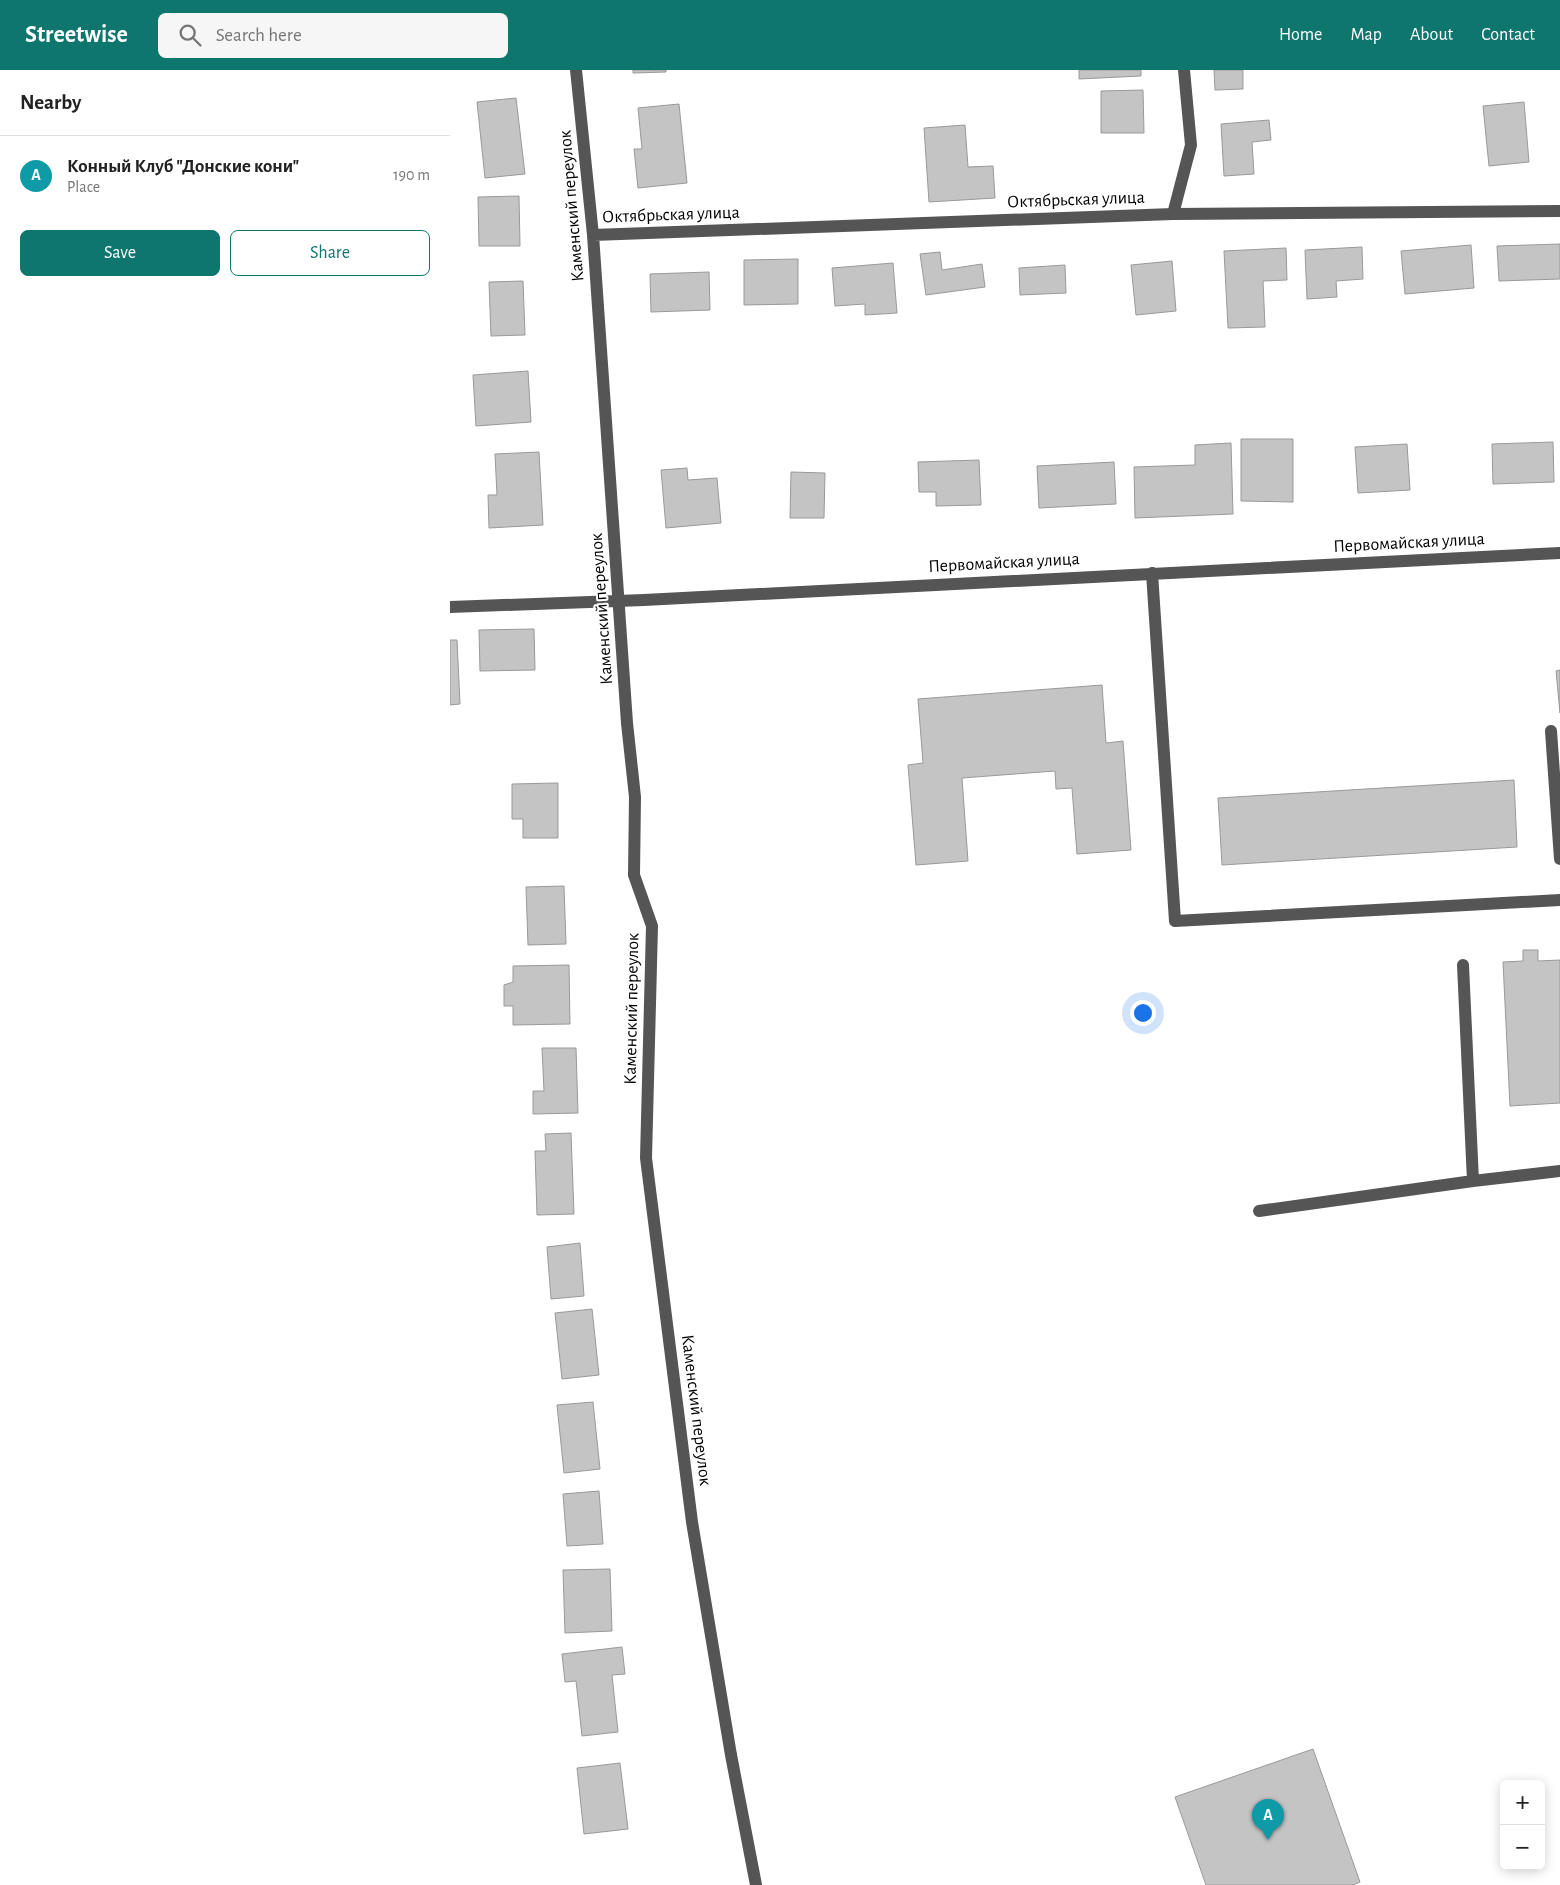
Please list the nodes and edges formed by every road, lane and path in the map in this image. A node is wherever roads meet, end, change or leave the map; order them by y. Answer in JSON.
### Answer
{"nodes":[{"id":1,"x":576,"y":70,"type":"edge"},
{"id":2,"x":1184,"y":70,"type":"edge"},
{"id":3,"x":1560,"y":211,"type":"edge"},
{"id":4,"x":1173,"y":214,"type":"junction"},
{"id":5,"x":593,"y":235,"type":"junction"},
{"id":6,"x":1560,"y":552,"type":"edge"},
{"id":7,"x":1152,"y":573,"type":"junction"},
{"id":8,"x":619,"y":601,"type":"junction"},
{"id":9,"x":450,"y":607,"type":"edge"},
{"id":10,"x":1551,"y":731,"type":"dead end"},
{"id":11,"x":1560,"y":858,"type":"edge"},
{"id":12,"x":1560,"y":900,"type":"edge"},
{"id":13,"x":1464,"y":965,"type":"dead end"},
{"id":14,"x":1560,"y":1171,"type":"edge"},
{"id":15,"x":1473,"y":1181,"type":"junction"},
{"id":16,"x":1259,"y":1211,"type":"dead end"},
{"id":17,"x":756,"y":1885,"type":"edge"}],
"edges":[{"from":1,"to":5,"type":"street","name":"Каменский переулок"},
{"from":2,"to":4,"type":"street"},
{"from":3,"to":4,"type":"street","name":"Октябрьская улица"},
{"from":4,"to":5,"type":"street","name":"Октябрьская улица"},
{"from":5,"to":8,"type":"street","name":"Каменский переулок"},
{"from":6,"to":7,"type":"street","name":"Первомайская улица"},
{"from":7,"to":8,"type":"street","name":"Первомайская улица"},
{"from":7,"to":12,"type":"street"},
{"from":8,"to":9,"type":"street","name":"Первомайская улица"},
{"from":8,"to":17,"type":"street","name":"Каменский переулок"},
{"from":10,"to":11,"type":"street"},
{"from":13,"to":15,"type":"street"},
{"from":14,"to":15,"type":"street"},
{"from":15,"to":16,"type":"street"}]}
